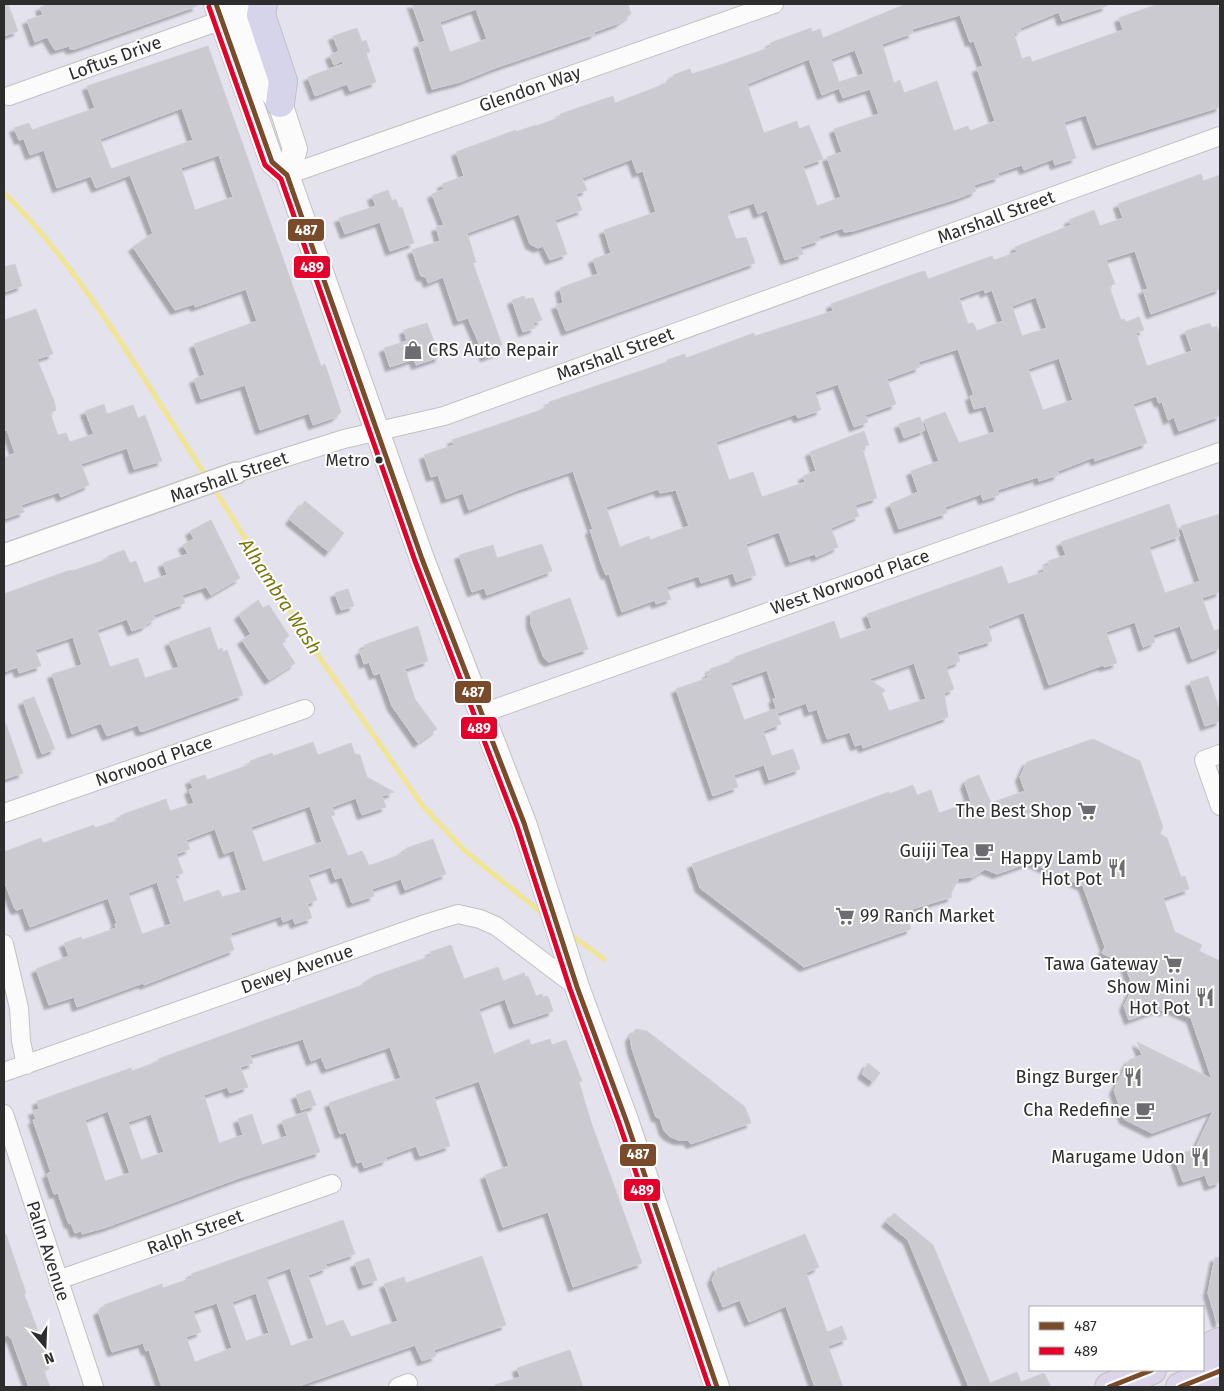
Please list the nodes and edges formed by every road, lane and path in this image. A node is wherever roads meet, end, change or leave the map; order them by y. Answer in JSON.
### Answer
{"nodes":[{"id":1,"x":262,"y":4,"type":"edge"},
{"id":2,"x":774,"y":4,"type":"edge"},
{"id":3,"x":748,"y":8,"type":"edge"},
{"id":4,"x":225,"y":9,"type":"edge"},
{"id":5,"x":9,"y":96,"type":"dead end"},
{"id":6,"x":280,"y":102,"type":"junction"},
{"id":7,"x":1220,"y":136,"type":"edge"},
{"id":8,"x":286,"y":174,"type":"junction"},
{"id":9,"x":376,"y":431,"type":"junction"},
{"id":10,"x":1220,"y":452,"type":"edge"},
{"id":11,"x":236,"y":473,"type":"joint"},
{"id":12,"x":4,"y":555,"type":"edge"},
{"id":13,"x":305,"y":709,"type":"dead end"},
{"id":14,"x":480,"y":714,"type":"junction"},
{"id":15,"x":1212,"y":757,"type":"edge"},
{"id":16,"x":1220,"y":806,"type":"edge"},
{"id":17,"x":4,"y":813,"type":"edge"},
{"id":18,"x":4,"y":944,"type":"edge"},
{"id":19,"x":577,"y":987,"type":"junction"},
{"id":20,"x":26,"y":1064,"type":"junction"},
{"id":21,"x":4,"y":1072,"type":"edge"},
{"id":22,"x":4,"y":1114,"type":"edge"},
{"id":23,"x":332,"y":1184,"type":"dead end"},
{"id":24,"x":58,"y":1280,"type":"junction"},
{"id":25,"x":1220,"y":1342,"type":"edge"},
{"id":26,"x":1204,"y":1349,"type":"edge"},
{"id":27,"x":1149,"y":1371,"type":"edge"},
{"id":28,"x":1220,"y":1371,"type":"edge"},
{"id":29,"x":94,"y":1387,"type":"edge"},
{"id":30,"x":718,"y":1387,"type":"edge"},
{"id":31,"x":1109,"y":1387,"type":"edge"},
{"id":32,"x":1180,"y":1387,"type":"edge"}],
"edges":[{"from":1,"to":6,"type":"highway"},
{"from":2,"to":3,"type":"street","name":"Glendon Way"},
{"from":3,"to":8,"type":"street","name":"Glendon Way"},
{"from":4,"to":5,"type":"street","name":"Loftus Drive"},
{"from":4,"to":6,"type":"main road"},
{"from":4,"to":8,"type":"main road"},
{"from":6,"to":8,"type":"main road"},
{"from":7,"to":9,"type":"street","name":"Marshall Street"},
{"from":8,"to":9,"type":"main road"},
{"from":9,"to":11,"type":"street","name":"Marshall Street"},
{"from":9,"to":14,"type":"main road"},
{"from":10,"to":14,"type":"street","name":"West Norwood Place"},
{"from":11,"to":12,"type":"street","name":"Marshall Street"},
{"from":13,"to":17,"type":"street","name":"Norwood Place"},
{"from":14,"to":19,"type":"main road"},
{"from":15,"to":16,"type":"street"},
{"from":18,"to":20,"type":"street"},
{"from":19,"to":20,"type":"street","name":"Dewey Avenue"},
{"from":19,"to":30,"type":"main road"},
{"from":20,"to":21,"type":"street","name":"Dewey Avenue"},
{"from":22,"to":24,"type":"street","name":"Palm Avenue"},
{"from":23,"to":24,"type":"street","name":"Ralph Street"},
{"from":24,"to":29,"type":"street","name":"Palm Avenue"},
{"from":25,"to":26,"type":"main road"},
{"from":27,"to":31,"type":"main road"},
{"from":28,"to":32,"type":"main road"}]}
